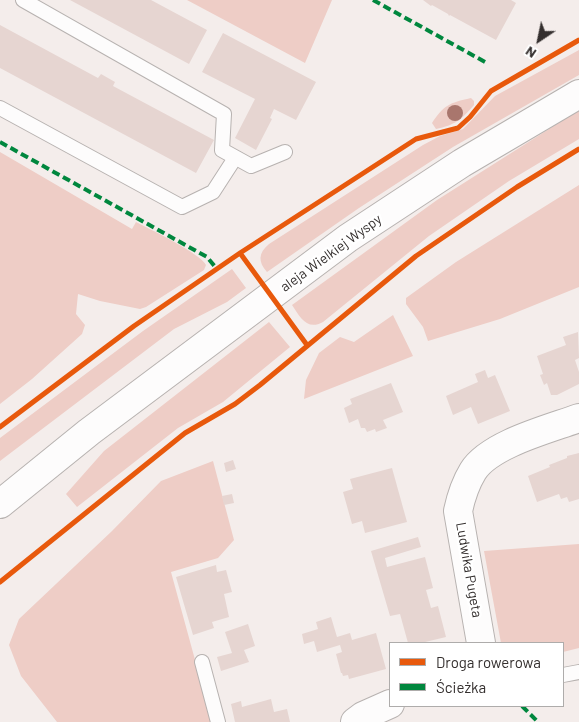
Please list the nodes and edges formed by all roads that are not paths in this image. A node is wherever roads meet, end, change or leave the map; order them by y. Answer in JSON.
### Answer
{"nodes":[{"id":1,"x":23,"y":0,"type":"edge"},
{"id":2,"x":579,"y":94,"type":"edge"},
{"id":3,"x":0,"y":108,"type":"edge"},
{"id":4,"x":284,"y":152,"type":"dead end"},
{"id":5,"x":235,"y":158,"type":"junction"},
{"id":6,"x":579,"y":418,"type":"edge"},
{"id":7,"x":0,"y":504,"type":"edge"},
{"id":8,"x":481,"y":642,"type":"edge"},
{"id":9,"x":202,"y":662,"type":"dead end"},
{"id":10,"x":579,"y":672,"type":"edge"},
{"id":11,"x":564,"y":675,"type":"edge"},
{"id":12,"x":389,"y":704,"type":"edge"},
{"id":13,"x":218,"y":722,"type":"edge"},
{"id":14,"x":355,"y":722,"type":"edge"}],
"edges":[{"from":1,"to":5,"type":"lane"},
{"from":2,"to":7,"type":"main road","name":"aleja Wielkiej Wyspy"},
{"from":3,"to":5,"type":"lane"},
{"from":4,"to":5,"type":"lane"},
{"from":6,"to":8,"type":"main road","name":"Ludwika Pugeta"},
{"from":9,"to":13,"type":"lane"},
{"from":10,"to":11,"type":"lane"},
{"from":12,"to":14,"type":"main road"}]}
